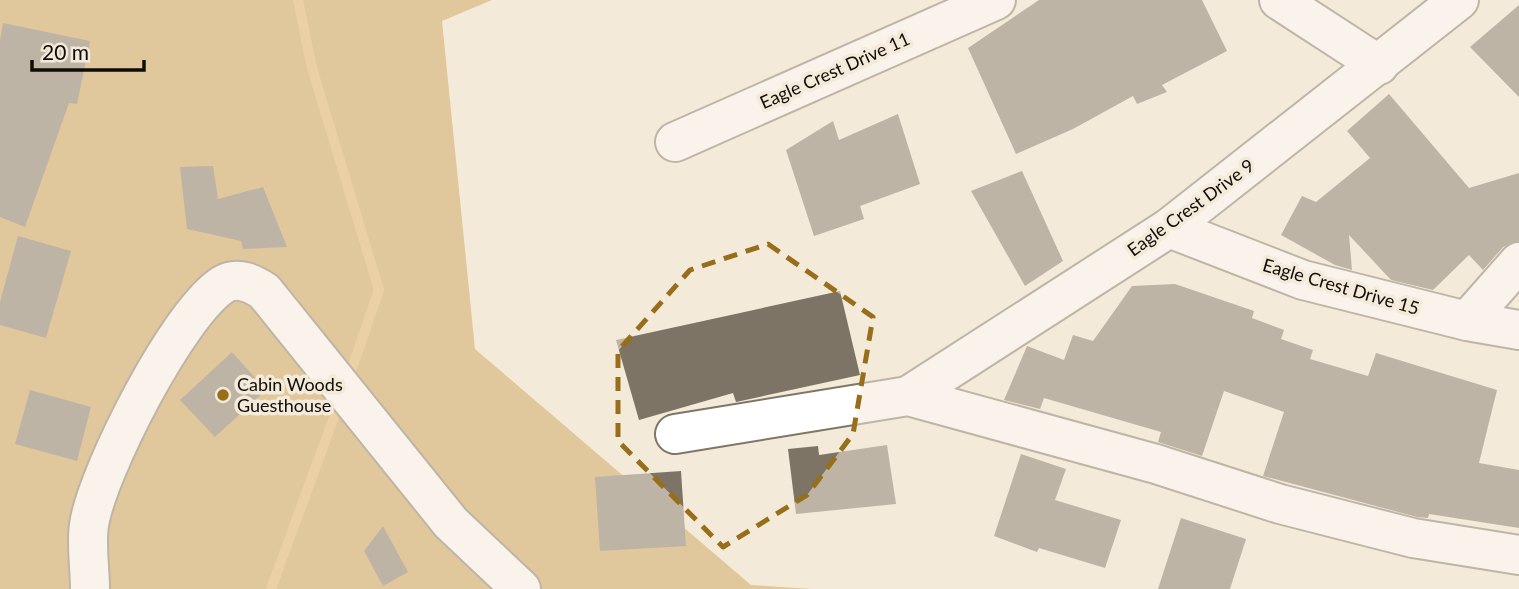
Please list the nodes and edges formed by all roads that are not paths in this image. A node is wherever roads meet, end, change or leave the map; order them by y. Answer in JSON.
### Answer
{"nodes":[{"id":1,"x":996,"y":0,"type":"edge"},
{"id":2,"x":1279,"y":0,"type":"edge"},
{"id":3,"x":1459,"y":0,"type":"edge"},
{"id":4,"x":1379,"y":65,"type":"junction"},
{"id":5,"x":675,"y":142,"type":"dead end"},
{"id":6,"x":1169,"y":228,"type":"junction"},
{"id":7,"x":1519,"y":262,"type":"edge"},
{"id":8,"x":1466,"y":321,"type":"junction"},
{"id":9,"x":1519,"y":330,"type":"edge"},
{"id":10,"x":908,"y":396,"type":"junction"},
{"id":11,"x":675,"y":434,"type":"dead end"},
{"id":12,"x":1519,"y":555,"type":"edge"},
{"id":13,"x":90,"y":589,"type":"edge"},
{"id":14,"x":521,"y":589,"type":"edge"}],
"edges":[{"from":1,"to":5,"type":"street","name":"Eagle Crest Drive 11"},
{"from":2,"to":4,"type":"street"},
{"from":3,"to":4,"type":"street","name":"Eagle Crest Drive 9"},
{"from":4,"to":6,"type":"street","name":"Eagle Crest Drive 9"},
{"from":6,"to":8,"type":"street","name":"Eagle Crest Drive 15"},
{"from":6,"to":10,"type":"street","name":"Eagle Crest Drive 9"},
{"from":7,"to":8,"type":"street"},
{"from":8,"to":9,"type":"street","name":"Eagle Crest Drive 15"},
{"from":10,"to":11,"type":"street"},
{"from":10,"to":12,"type":"street"},
{"from":13,"to":14,"type":"street"}]}
